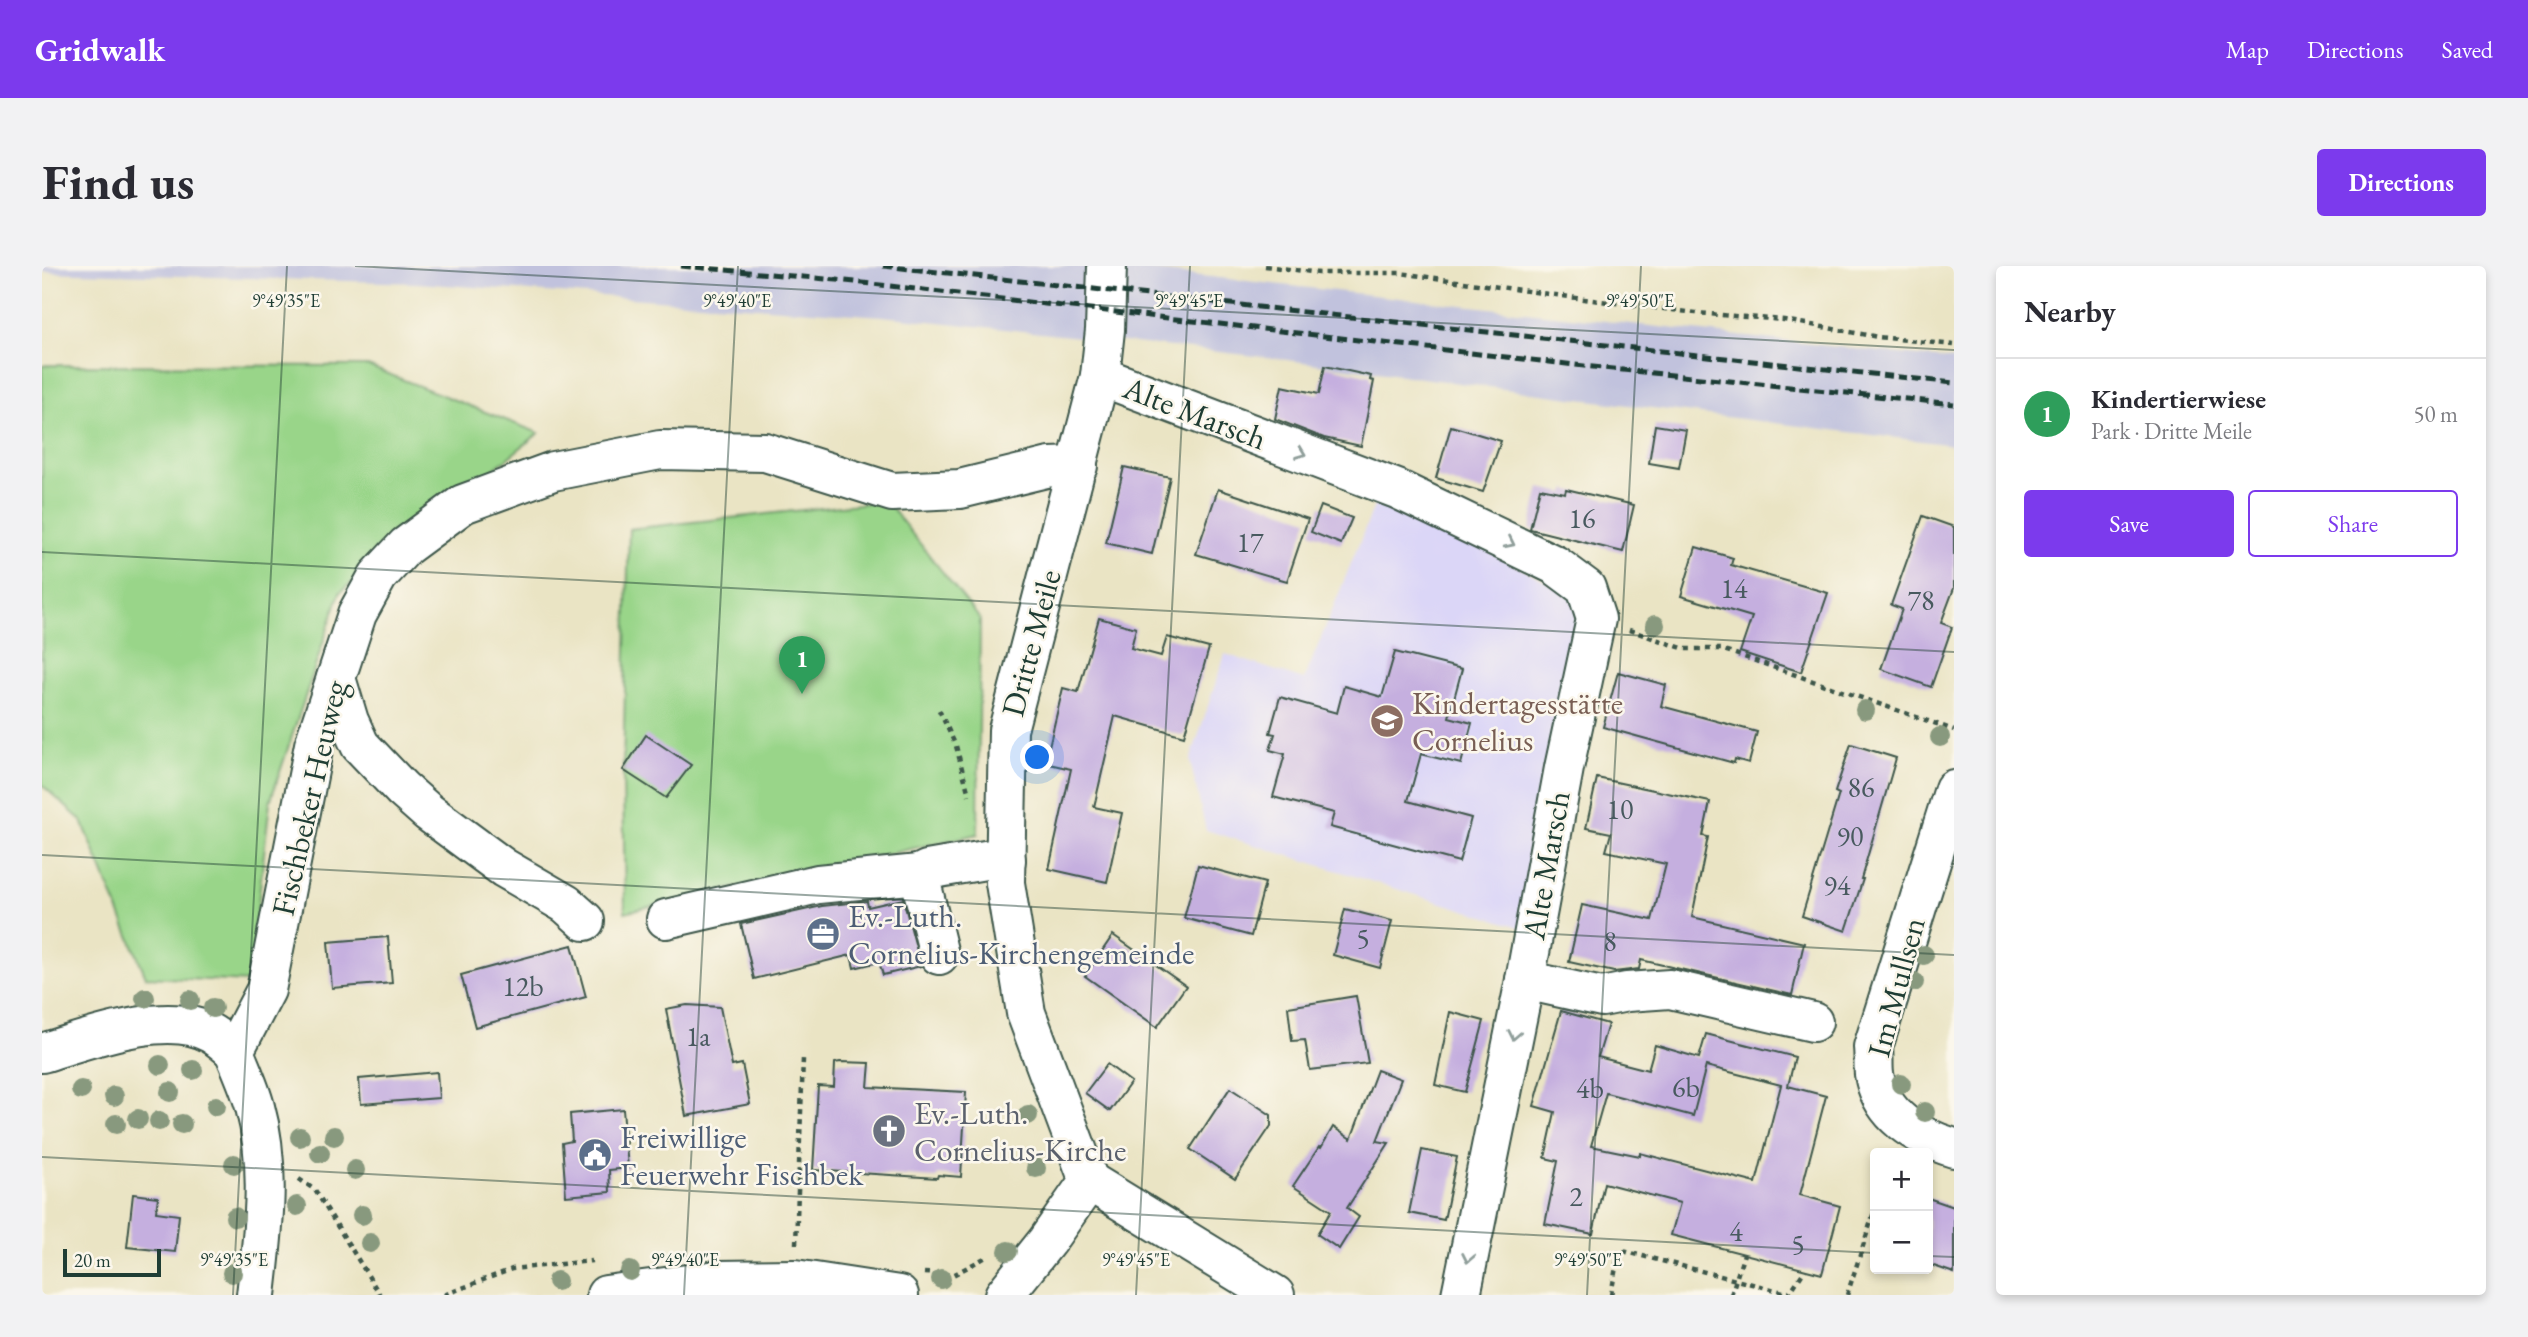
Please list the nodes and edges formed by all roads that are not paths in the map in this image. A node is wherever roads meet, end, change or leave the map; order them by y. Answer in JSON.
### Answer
{"nodes":[{"id":1,"x":1107,"y":266,"type":"edge"},
{"id":2,"x":1100,"y":376,"type":"junction"},
{"id":3,"x":1078,"y":466,"type":"junction"},
{"id":4,"x":336,"y":678,"type":"junction"},
{"id":5,"x":1954,"y":789,"type":"edge"},
{"id":6,"x":1006,"y":860,"type":"junction"},
{"id":7,"x":919,"y":874,"type":"junction"},
{"id":8,"x":666,"y":919,"type":"dead end"},
{"id":9,"x":585,"y":921,"type":"dead end"},
{"id":10,"x":939,"y":956,"type":"dead end"},
{"id":11,"x":1525,"y":980,"type":"junction"},
{"id":12,"x":1813,"y":1023,"type":"dead end"},
{"id":13,"x":234,"y":1051,"type":"junction"},
{"id":14,"x":42,"y":1053,"type":"edge"},
{"id":15,"x":1954,"y":1148,"type":"edge"},
{"id":16,"x":1089,"y":1181,"type":"junction"},
{"id":17,"x":256,"y":1295,"type":"edge"},
{"id":18,"x":606,"y":1295,"type":"edge"},
{"id":19,"x":899,"y":1295,"type":"edge"},
{"id":20,"x":1004,"y":1295,"type":"edge"},
{"id":21,"x":1275,"y":1295,"type":"edge"},
{"id":22,"x":1461,"y":1295,"type":"edge"}],
"edges":[{"from":1,"to":2,"type":"street","name":"Dritte Meile"},
{"from":2,"to":3,"type":"street","name":"Dritte Meile"},
{"from":2,"to":11,"type":"street","name":"Alte Marsch","one_way":true},
{"from":3,"to":4,"type":"street","name":"Fischbeker Heuweg"},
{"from":3,"to":6,"type":"street","name":"Dritte Meile"},
{"from":4,"to":9,"type":"street"},
{"from":4,"to":13,"type":"street","name":"Fischbeker Heuweg"},
{"from":5,"to":15,"type":"street","name":"Im Mullsen"},
{"from":6,"to":7,"type":"street"},
{"from":6,"to":16,"type":"street","name":"Dritte Meile"},
{"from":7,"to":8,"type":"street"},
{"from":7,"to":10,"type":"street"},
{"from":11,"to":12,"type":"street"},
{"from":11,"to":22,"type":"street","name":"Alte Marsch","one_way":true},
{"from":13,"to":14,"type":"street"},
{"from":13,"to":17,"type":"street"},
{"from":16,"to":20,"type":"street"},
{"from":16,"to":21,"type":"street"},
{"from":18,"to":19,"type":"street"}]}
